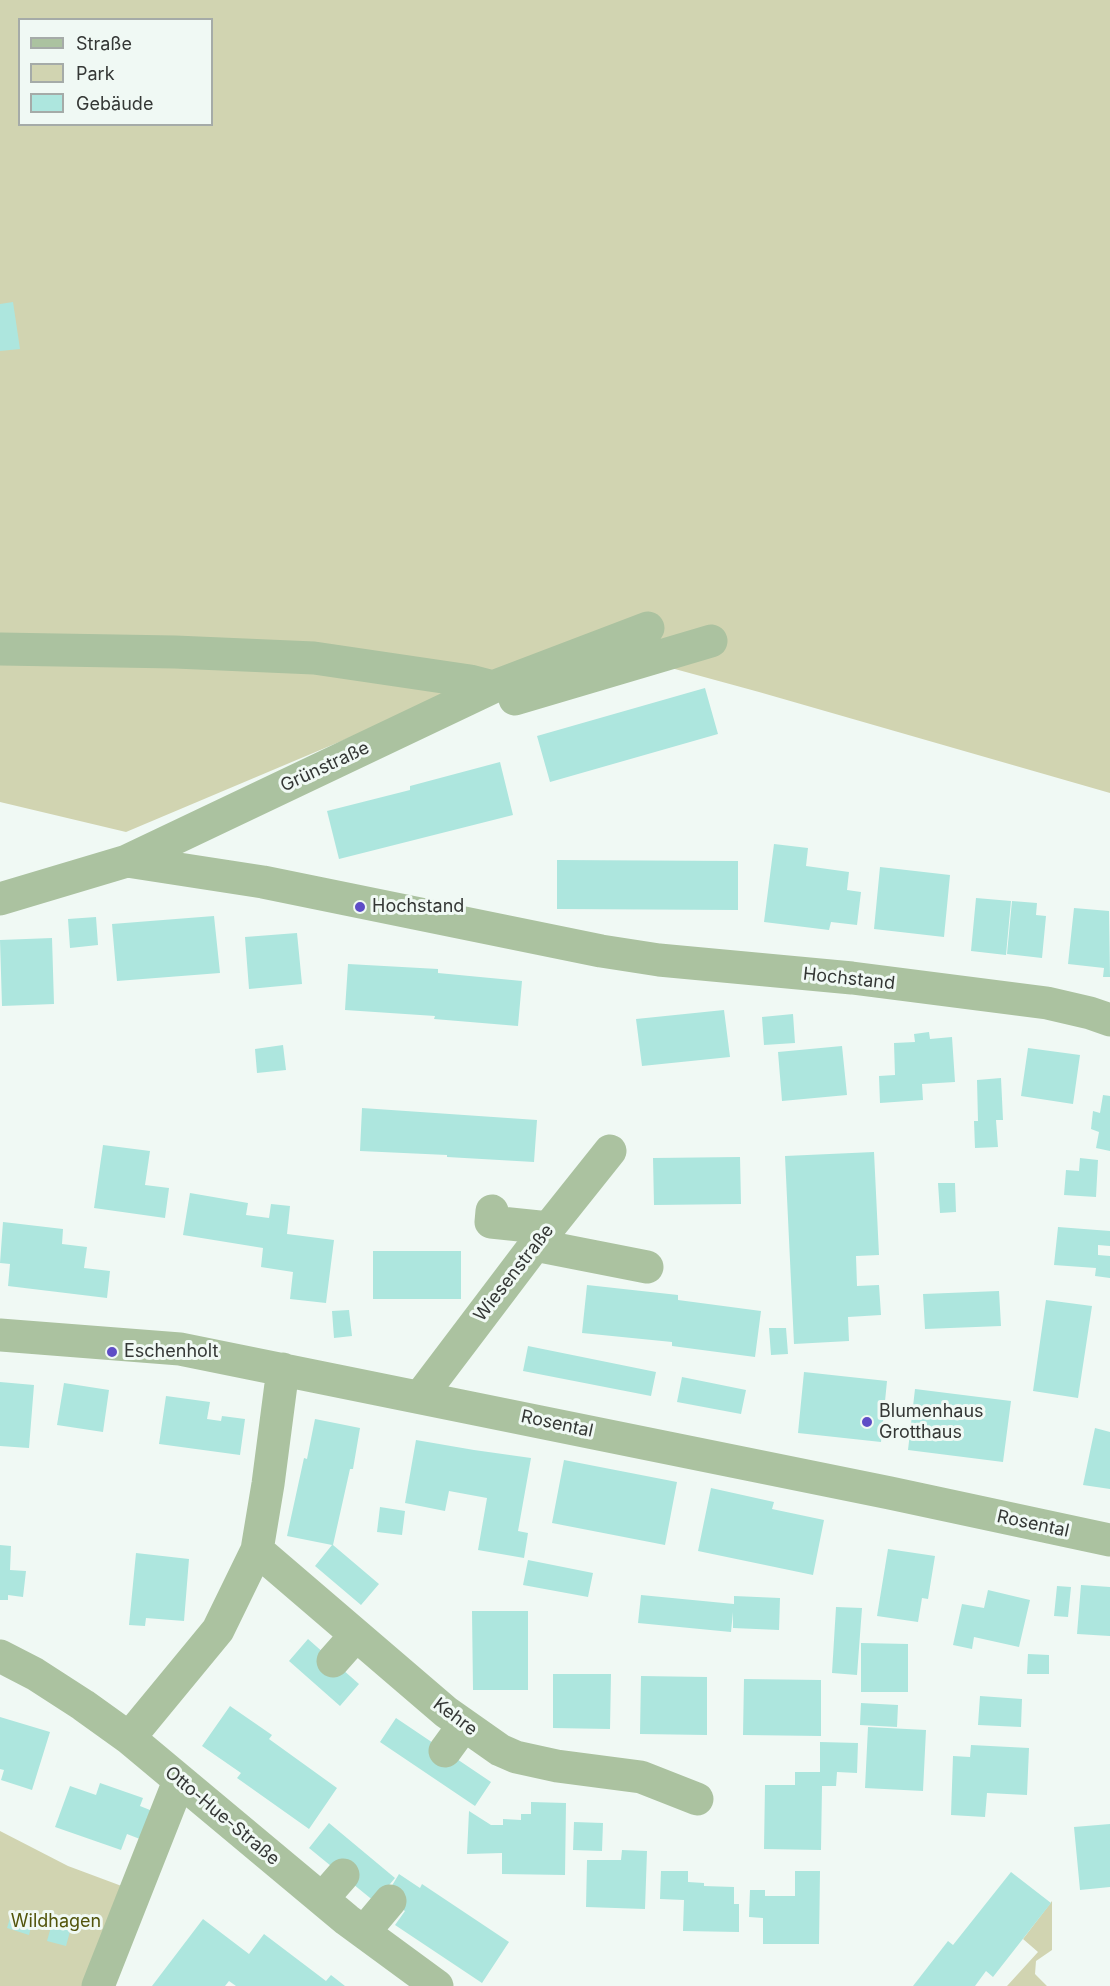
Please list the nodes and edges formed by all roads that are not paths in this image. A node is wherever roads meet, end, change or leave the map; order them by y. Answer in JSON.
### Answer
{"nodes":[{"id":1,"x":648,"y":628,"type":"dead end"},
{"id":2,"x":711,"y":641,"type":"dead end"},
{"id":3,"x":0,"y":649,"type":"edge"},
{"id":4,"x":493,"y":687,"type":"junction"},
{"id":5,"x":454,"y":706,"type":"junction"},
{"id":6,"x":127,"y":861,"type":"junction"},
{"id":7,"x":0,"y":899,"type":"edge"},
{"id":8,"x":1110,"y":1020,"type":"edge"},
{"id":9,"x":610,"y":1151,"type":"dead end"},
{"id":10,"x":492,"y":1211,"type":"dead end"},
{"id":11,"x":542,"y":1237,"type":"junction"},
{"id":12,"x":647,"y":1267,"type":"dead end"},
{"id":13,"x":0,"y":1335,"type":"edge"},
{"id":14,"x":283,"y":1369,"type":"junction"},
{"id":15,"x":420,"y":1397,"type":"junction"},
{"id":16,"x":1110,"y":1540,"type":"edge"},
{"id":17,"x":257,"y":1550,"type":"junction"},
{"id":18,"x":356,"y":1635,"type":"junction"},
{"id":19,"x":0,"y":1656,"type":"edge"},
{"id":20,"x":333,"y":1661,"type":"dead end"},
{"id":21,"x":464,"y":1725,"type":"junction"},
{"id":22,"x":129,"y":1738,"type":"junction"},
{"id":23,"x":446,"y":1751,"type":"dead end"},
{"id":24,"x":179,"y":1781,"type":"junction"},
{"id":25,"x":697,"y":1799,"type":"dead end"},
{"id":26,"x":390,"y":1901,"type":"dead end"},
{"id":27,"x":364,"y":1932,"type":"junction"},
{"id":28,"x":98,"y":1986,"type":"edge"},
{"id":29,"x":437,"y":1986,"type":"edge"}],
"edges":[{"from":1,"to":4,"type":"street","name":"Grünstraße"},
{"from":2,"to":5,"type":"street"},
{"from":3,"to":4,"type":"street"},
{"from":4,"to":5,"type":"street","name":"Grünstraße"},
{"from":5,"to":6,"type":"street","name":"Grünstraße"},
{"from":6,"to":7,"type":"street","name":"Grünstraße"},
{"from":6,"to":8,"type":"street","name":"Hochstand"},
{"from":9,"to":11,"type":"street","name":"Wiesenstraße"},
{"from":10,"to":11,"type":"street"},
{"from":11,"to":12,"type":"street"},
{"from":11,"to":15,"type":"street","name":"Wiesenstraße"},
{"from":13,"to":14,"type":"street","name":"Rosental"},
{"from":14,"to":15,"type":"street","name":"Rosental"},
{"from":14,"to":17,"type":"street"},
{"from":15,"to":16,"type":"street","name":"Rosental"},
{"from":17,"to":18,"type":"street","name":"Kehre"},
{"from":17,"to":22,"type":"street"},
{"from":18,"to":20,"type":"street"},
{"from":18,"to":21,"type":"street","name":"Kehre"},
{"from":19,"to":22,"type":"street","name":"Otto-Hue-Straße"},
{"from":21,"to":23,"type":"street"},
{"from":21,"to":25,"type":"street","name":"Kehre"},
{"from":22,"to":24,"type":"street","name":"Otto-Hue-Straße"},
{"from":24,"to":27,"type":"street","name":"Otto-Hue-Straße"},
{"from":24,"to":28,"type":"street"},
{"from":26,"to":27,"type":"street"},
{"from":27,"to":29,"type":"street","name":"Otto-Hue-Straße"}]}
